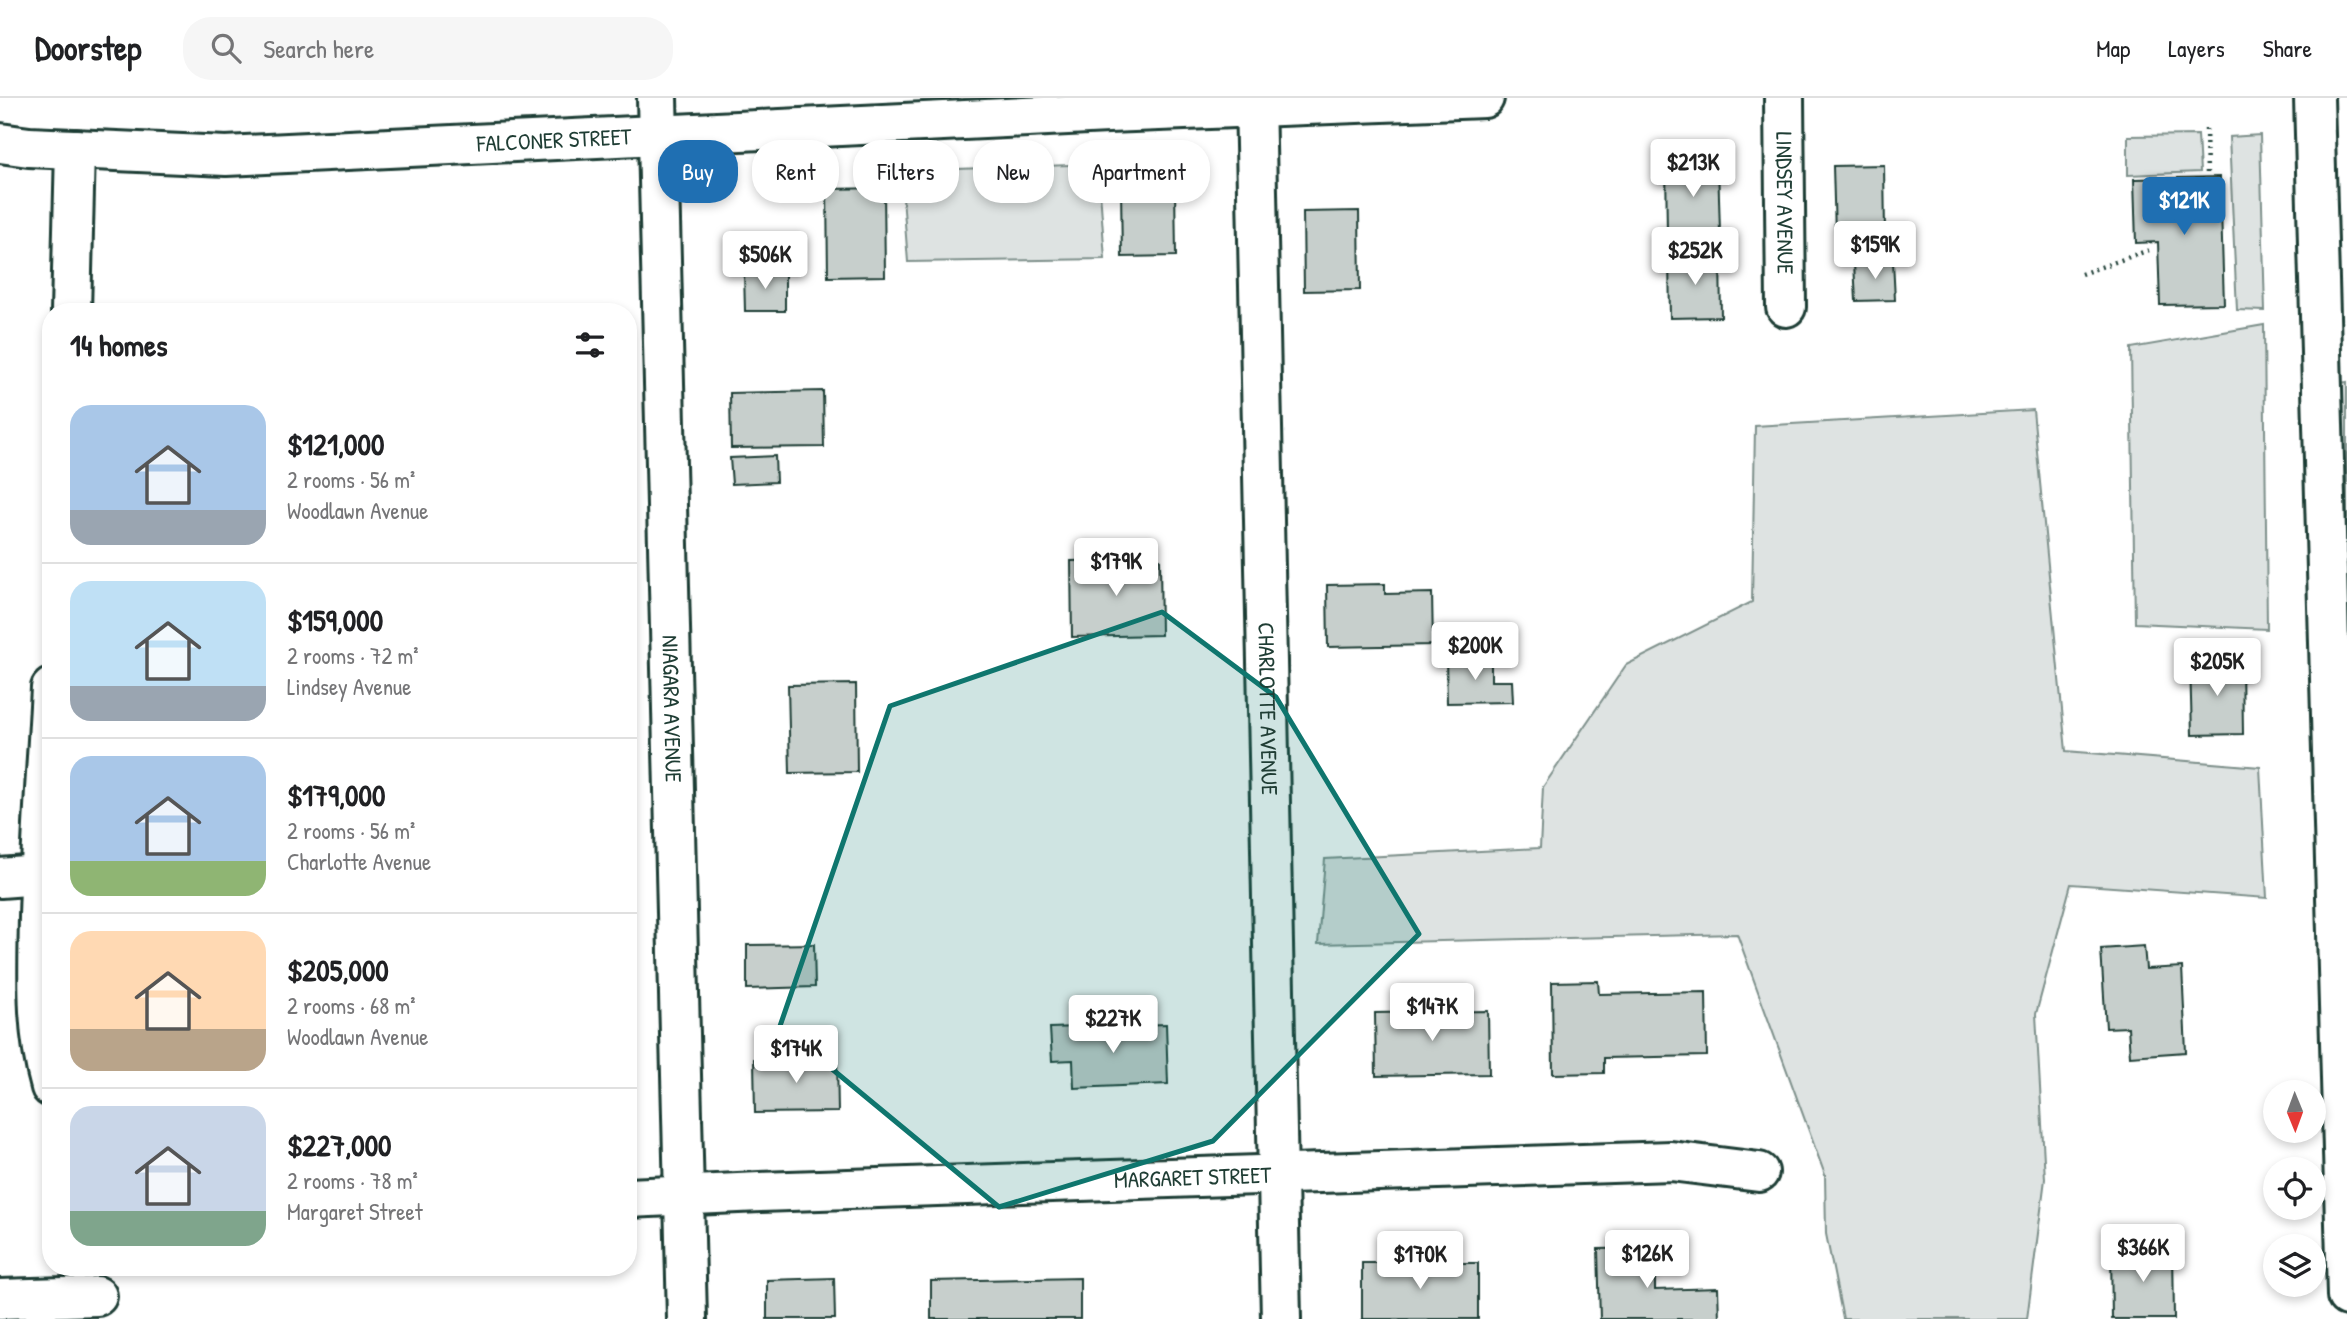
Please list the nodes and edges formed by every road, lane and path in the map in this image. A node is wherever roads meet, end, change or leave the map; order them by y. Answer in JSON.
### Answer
{"nodes":[{"id":1,"x":1484,"y":98,"type":"edge"},
{"id":2,"x":1784,"y":98,"type":"edge"},
{"id":3,"x":2314,"y":98,"type":"edge"},
{"id":4,"x":1255,"y":102,"type":"edge"},
{"id":5,"x":658,"y":116,"type":"edge"},
{"id":6,"x":2206,"y":129,"type":"dead end"},
{"id":7,"x":0,"y":144,"type":"edge"},
{"id":8,"x":75,"y":149,"type":"junction"},
{"id":9,"x":2207,"y":174,"type":"dead end"},
{"id":10,"x":2149,"y":250,"type":"dead end"},
{"id":11,"x":2081,"y":274,"type":"dead end"},
{"id":12,"x":71,"y":303,"type":"edge"},
{"id":13,"x":1786,"y":307,"type":"dead end"},
{"id":14,"x":42,"y":841,"type":"edge"},
{"id":15,"x":40,"y":875,"type":"junction"},
{"id":16,"x":0,"y":878,"type":"edge"},
{"id":17,"x":42,"y":1047,"type":"edge"},
{"id":18,"x":1759,"y":1172,"type":"dead end"},
{"id":19,"x":1278,"y":1175,"type":"junction"},
{"id":20,"x":684,"y":1196,"type":"junction"},
{"id":21,"x":637,"y":1198,"type":"edge"},
{"id":22,"x":98,"y":1294,"type":"edge"},
{"id":23,"x":2347,"y":1296,"type":"edge"},
{"id":24,"x":0,"y":1299,"type":"edge"},
{"id":25,"x":687,"y":1319,"type":"edge"},
{"id":26,"x":1281,"y":1319,"type":"edge"}],
"edges":[{"from":1,"to":4,"type":"street","name":"FALCONER STREET"},
{"from":2,"to":13,"type":"street","name":"LINDSEY AVENUE"},
{"from":3,"to":23,"type":"street"},
{"from":4,"to":5,"type":"street","name":"FALCONER STREET"},
{"from":4,"to":19,"type":"street","name":"CHARLOTTE AVENUE"},
{"from":5,"to":8,"type":"street","name":"FALCONER STREET"},
{"from":5,"to":20,"type":"street","name":"NIAGARA AVENUE"},
{"from":6,"to":9,"type":"path"},
{"from":7,"to":8,"type":"street","name":"FALCONER STREET"},
{"from":8,"to":12,"type":"street"},
{"from":10,"to":11,"type":"path"},
{"from":14,"to":15,"type":"street"},
{"from":15,"to":16,"type":"street"},
{"from":15,"to":17,"type":"street"},
{"from":18,"to":19,"type":"street","name":"MARGARET STREET"},
{"from":19,"to":20,"type":"street","name":"MARGARET STREET"},
{"from":19,"to":26,"type":"street","name":"CHARLOTTE AVENUE"},
{"from":20,"to":21,"type":"street","name":"MARGARET STREET"},
{"from":20,"to":25,"type":"street","name":"NIAGARA AVENUE"},
{"from":22,"to":24,"type":"street"}]}
